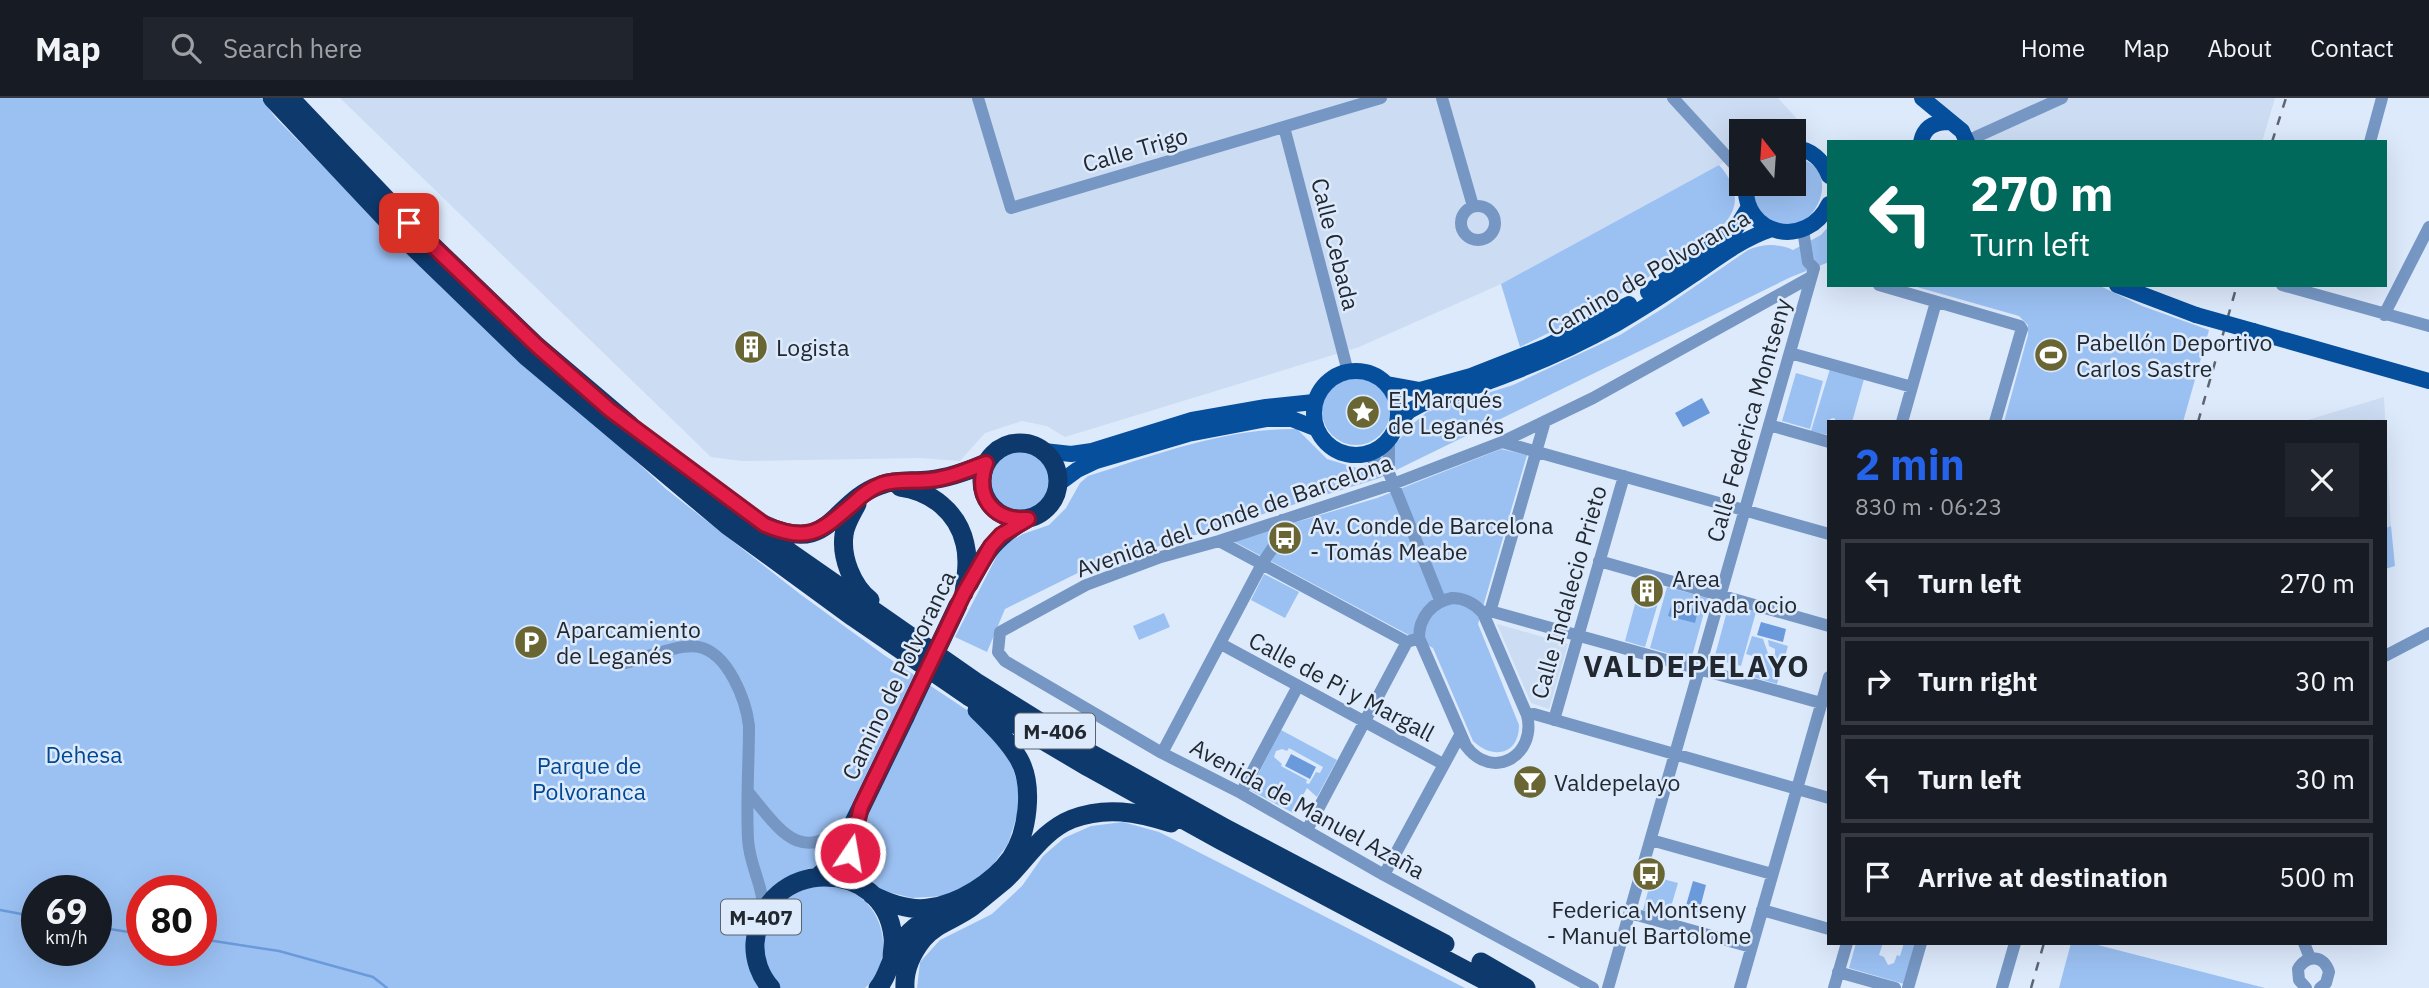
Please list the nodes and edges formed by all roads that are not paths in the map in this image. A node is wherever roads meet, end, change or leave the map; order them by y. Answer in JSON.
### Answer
{"nodes":[{"id":1,"x":272,"y":98,"type":"edge"},
{"id":2,"x":290,"y":98,"type":"edge"},
{"id":3,"x":978,"y":98,"type":"edge"},
{"id":4,"x":1381,"y":98,"type":"edge"},
{"id":5,"x":1442,"y":98,"type":"edge"},
{"id":6,"x":1673,"y":98,"type":"edge"},
{"id":7,"x":2062,"y":98,"type":"edge"},
{"id":8,"x":2382,"y":98,"type":"edge"},
{"id":9,"x":1924,"y":101,"type":"edge"},
{"id":10,"x":1949,"y":122,"type":"junction"},
{"id":11,"x":1284,"y":127,"type":"junction"},
{"id":12,"x":1921,"y":137,"type":"edge"},
{"id":13,"x":1966,"y":140,"type":"edge"},
{"id":14,"x":1969,"y":140,"type":"edge"},
{"id":15,"x":2371,"y":140,"type":"edge"},
{"id":16,"x":1806,"y":152,"type":"edge"},
{"id":17,"x":1729,"y":159,"type":"edge"},
{"id":18,"x":1824,"y":161,"type":"edge"},
{"id":19,"x":1747,"y":196,"type":"edge"},
{"id":20,"x":1473,"y":206,"type":"dead end"},
{"id":21,"x":1749,"y":207,"type":"junction"},
{"id":22,"x":1827,"y":207,"type":"edge"},
{"id":23,"x":2429,"y":227,"type":"edge"},
{"id":24,"x":1772,"y":229,"type":"junction"},
{"id":25,"x":1802,"y":230,"type":"junction"},
{"id":26,"x":1827,"y":270,"type":"edge"},
{"id":27,"x":1812,"y":273,"type":"junction"},
{"id":28,"x":1886,"y":287,"type":"edge"},
{"id":29,"x":2122,"y":287,"type":"edge"},
{"id":30,"x":2289,"y":287,"type":"edge"},
{"id":31,"x":2333,"y":287,"type":"edge"},
{"id":32,"x":2330,"y":299,"type":"junction"},
{"id":33,"x":1936,"y":302,"type":"junction"},
{"id":34,"x":2384,"y":315,"type":"junction"},
{"id":35,"x":2429,"y":326,"type":"edge"},
{"id":36,"x":1790,"y":353,"type":"junction"},
{"id":37,"x":1348,"y":372,"type":"junction"},
{"id":38,"x":2429,"y":381,"type":"edge"},
{"id":39,"x":1387,"y":384,"type":"junction"},
{"id":40,"x":1912,"y":387,"type":"junction"},
{"id":41,"x":1314,"y":402,"type":"junction"},
{"id":42,"x":619,"y":417,"type":"junction"},
{"id":43,"x":1903,"y":420,"type":"edge"},
{"id":44,"x":1996,"y":420,"type":"edge"},
{"id":45,"x":1545,"y":421,"type":"junction"},
{"id":46,"x":1397,"y":423,"type":"junction"},
{"id":47,"x":1769,"y":425,"type":"junction"},
{"id":48,"x":1315,"y":428,"type":"junction"},
{"id":49,"x":1389,"y":440,"type":"junction"},
{"id":50,"x":1827,"y":441,"type":"edge"},
{"id":51,"x":1502,"y":442,"type":"junction"},
{"id":52,"x":1044,"y":451,"type":"junction"},
{"id":53,"x":1536,"y":451,"type":"junction"},
{"id":54,"x":1367,"y":454,"type":"junction"},
{"id":55,"x":986,"y":463,"type":"junction"},
{"id":56,"x":1624,"y":476,"type":"junction"},
{"id":57,"x":1391,"y":478,"type":"junction"},
{"id":58,"x":930,"y":480,"type":"junction"},
{"id":59,"x":883,"y":484,"type":"junction"},
{"id":60,"x":1058,"y":484,"type":"junction"},
{"id":61,"x":862,"y":495,"type":"junction"},
{"id":62,"x":987,"y":501,"type":"junction"},
{"id":63,"x":1745,"y":510,"type":"junction"},
{"id":64,"x":1028,"y":519,"type":"junction"},
{"id":65,"x":1282,"y":520,"type":"junction"},
{"id":66,"x":1827,"y":533,"type":"edge"},
{"id":67,"x":1219,"y":541,"type":"junction"},
{"id":68,"x":1599,"y":561,"type":"junction"},
{"id":69,"x":1262,"y":564,"type":"junction"},
{"id":70,"x":979,"y":565,"type":"junction"},
{"id":71,"x":1721,"y":596,"type":"junction"},
{"id":72,"x":961,"y":599,"type":"junction"},
{"id":73,"x":1440,"y":600,"type":"junction"},
{"id":74,"x":1487,"y":612,"type":"junction"},
{"id":75,"x":853,"y":617,"type":"junction"},
{"id":76,"x":1827,"y":625,"type":"edge"},
{"id":77,"x":2429,"y":633,"type":"edge"},
{"id":78,"x":1578,"y":635,"type":"junction"},
{"id":79,"x":1413,"y":640,"type":"junction"},
{"id":80,"x":1220,"y":644,"type":"junction"},
{"id":81,"x":2387,"y":655,"type":"edge"},
{"id":82,"x":1005,"y":661,"type":"joint"},
{"id":83,"x":625,"y":663,"type":"dead end"},
{"id":84,"x":1700,"y":669,"type":"junction"},
{"id":85,"x":976,"y":682,"type":"junction"},
{"id":86,"x":1827,"y":684,"type":"edge"},
{"id":87,"x":1298,"y":686,"type":"junction"},
{"id":88,"x":1821,"y":703,"type":"junction"},
{"id":89,"x":1527,"y":715,"type":"junction"},
{"id":90,"x":1554,"y":720,"type":"junction"},
{"id":91,"x":1365,"y":722,"type":"junction"},
{"id":92,"x":1460,"y":735,"type":"junction"},
{"id":93,"x":1162,"y":753,"type":"junction"},
{"id":94,"x":1675,"y":754,"type":"junction"},
{"id":95,"x":1443,"y":764,"type":"junction"},
{"id":96,"x":1797,"y":789,"type":"junction"},
{"id":97,"x":749,"y":793,"type":"junction"},
{"id":98,"x":1241,"y":793,"type":"junction"},
{"id":99,"x":1827,"y":797,"type":"edge"},
{"id":100,"x":858,"y":812,"type":"junction"},
{"id":101,"x":1307,"y":830,"type":"junction"},
{"id":102,"x":1220,"y":840,"type":"junction"},
{"id":103,"x":1651,"y":840,"type":"junction"},
{"id":104,"x":751,"y":862,"type":"junction"},
{"id":105,"x":1772,"y":874,"type":"junction"},
{"id":106,"x":1384,"y":875,"type":"junction"},
{"id":107,"x":820,"y":876,"type":"junction"},
{"id":108,"x":792,"y":884,"type":"junction"},
{"id":109,"x":867,"y":891,"type":"junction"},
{"id":110,"x":991,"y":891,"type":"junction"},
{"id":111,"x":1762,"y":910,"type":"junction"},
{"id":112,"x":763,"y":913,"type":"junction"},
{"id":113,"x":1630,"y":913,"type":"junction"},
{"id":114,"x":1827,"y":928,"type":"edge"},
{"id":115,"x":1846,"y":945,"type":"edge"},
{"id":116,"x":1920,"y":945,"type":"edge"},
{"id":117,"x":2014,"y":945,"type":"edge"},
{"id":118,"x":2305,"y":945,"type":"edge"},
{"id":119,"x":1751,"y":947,"type":"junction"},
{"id":120,"x":2310,"y":958,"type":"junction"},
{"id":121,"x":891,"y":963,"type":"junction"},
{"id":122,"x":1838,"y":972,"type":"junction"},
{"id":123,"x":771,"y":988,"type":"edge"},
{"id":124,"x":878,"y":988,"type":"edge"},
{"id":125,"x":893,"y":988,"type":"edge"},
{"id":126,"x":905,"y":988,"type":"edge"},
{"id":127,"x":1499,"y":988,"type":"edge"},
{"id":128,"x":1526,"y":988,"type":"edge"},
{"id":129,"x":1593,"y":988,"type":"edge"},
{"id":130,"x":1608,"y":988,"type":"edge"},
{"id":131,"x":1740,"y":988,"type":"edge"},
{"id":132,"x":1834,"y":988,"type":"edge"},
{"id":133,"x":1895,"y":988,"type":"edge"},
{"id":134,"x":1908,"y":988,"type":"edge"},
{"id":135,"x":2002,"y":988,"type":"edge"},
{"id":136,"x":2306,"y":988,"type":"edge"},
{"id":137,"x":2320,"y":988,"type":"edge"}],
"edges":[{"from":1,"to":75,"type":"highway","number":"M-406"},
{"from":2,"to":42,"type":"highway","number":"M-406"},
{"from":3,"to":11,"type":"street","name":"Calle Trigo"},
{"from":4,"to":11,"type":"street","name":"Calle Trigo"},
{"from":5,"to":20,"type":"street"},
{"from":6,"to":17,"type":"street"},
{"from":7,"to":14,"type":"street"},
{"from":8,"to":15,"type":"street"},
{"from":9,"to":10,"type":"main road"},
{"from":9,"to":12,"type":"main road"},
{"from":10,"to":12,"type":"main road"},
{"from":10,"to":13,"type":"main road"},
{"from":11,"to":37,"type":"street","name":"Calle Cebada"},
{"from":16,"to":18,"type":"main road"},
{"from":19,"to":21,"type":"main road"},
{"from":21,"to":24,"type":"main road"},
{"from":21,"to":39,"type":"main road","name":"Camino de Polvoranca"},
{"from":22,"to":25,"type":"main road"},
{"from":23,"to":34,"type":"street"},
{"from":24,"to":25,"type":"main road"},
{"from":24,"to":46,"type":"main road","name":"Camino de Polvoranca"},
{"from":25,"to":27,"type":"street"},
{"from":26,"to":27,"type":"street"},
{"from":27,"to":36,"type":"street","name":"Calle Federica Montseny"},
{"from":27,"to":45,"type":"street","name":"Avenida del Conde de Barcelona"},
{"from":28,"to":33,"type":"street"},
{"from":29,"to":38,"type":"main road","bridge":true},
{"from":30,"to":32,"type":"street"},
{"from":31,"to":32,"type":"street"},
{"from":32,"to":34,"type":"street"},
{"from":33,"to":40,"type":"street"},
{"from":33,"to":44,"type":"street"},
{"from":34,"to":35,"type":"street"},
{"from":36,"to":40,"type":"street"},
{"from":36,"to":47,"type":"street","name":"Calle Federica Montseny"},
{"from":37,"to":39,"type":"main road"},
{"from":37,"to":41,"type":"main road"},
{"from":39,"to":46,"type":"main road"},
{"from":40,"to":43,"type":"street"},
{"from":41,"to":48,"type":"main road"},
{"from":41,"to":52,"type":"main road"},
{"from":42,"to":61,"type":"highway","number":"M-406"},
{"from":42,"to":85,"type":"highway","number":"M-406"},
{"from":45,"to":51,"type":"street","name":"Avenida del Conde de Barcelona"},
{"from":45,"to":53,"type":"street"},
{"from":46,"to":49,"type":"main road"},
{"from":47,"to":50,"type":"street"},
{"from":47,"to":63,"type":"street","name":"Calle Federica Montseny"},
{"from":48,"to":54,"type":"main road"},
{"from":48,"to":60,"type":"main road"},
{"from":49,"to":54,"type":"main road"},
{"from":49,"to":57,"type":"street"},
{"from":51,"to":53,"type":"street"},
{"from":51,"to":57,"type":"street","name":"Avenida del Conde de Barcelona"},
{"from":52,"to":55,"type":"highway"},
{"from":52,"to":60,"type":"highway"},
{"from":53,"to":56,"type":"street"},
{"from":53,"to":74,"type":"street"},
{"from":54,"to":57,"type":"street"},
{"from":55,"to":58,"type":"highway","number":"M-406"},
{"from":55,"to":62,"type":"highway","number":"M-407"},
{"from":56,"to":63,"type":"street"},
{"from":56,"to":68,"type":"street","name":"Calle Indalecio Prieto"},
{"from":57,"to":65,"type":"street","name":"Avenida del Conde de Barcelona"},
{"from":57,"to":73,"type":"street"},
{"from":58,"to":59,"type":"highway","number":"M-406"},
{"from":58,"to":62,"type":"highway","number":"M-406"},
{"from":59,"to":61,"type":"highway","number":"M-406"},
{"from":59,"to":72,"type":"highway"},
{"from":60,"to":64,"type":"highway","number":"M-407"},
{"from":61,"to":85,"type":"highway","number":"M-406"},
{"from":62,"to":64,"type":"highway"},
{"from":62,"to":70,"type":"highway","name":"Camino de Polvoranca","number":"M-407"},
{"from":63,"to":66,"type":"street"},
{"from":63,"to":71,"type":"street","name":"Calle Federica Montseny"},
{"from":64,"to":70,"type":"highway","name":"Camino de Polvoranca","number":"M-407"},
{"from":65,"to":67,"type":"street","name":"Avenida del Conde de Barcelona"},
{"from":65,"to":69,"type":"street"},
{"from":67,"to":69,"type":"street"},
{"from":67,"to":82,"type":"street","name":"Avenida del Conde de Barcelona"},
{"from":68,"to":71,"type":"street"},
{"from":68,"to":78,"type":"street","name":"Calle Indalecio Prieto"},
{"from":69,"to":79,"type":"street"},
{"from":69,"to":80,"type":"street"},
{"from":70,"to":72,"type":"highway","name":"Camino de Polvoranca","number":"M-407"},
{"from":71,"to":76,"type":"street"},
{"from":71,"to":84,"type":"street","name":"Calle Federica Montseny"},
{"from":72,"to":100,"type":"highway","name":"Camino de Polvoranca","number":"M-407","bridge":true},
{"from":73,"to":74,"type":"street"},
{"from":73,"to":79,"type":"street"},
{"from":74,"to":78,"type":"street"},
{"from":74,"to":89,"type":"street"},
{"from":75,"to":102,"type":"highway","number":"M-406"},
{"from":75,"to":109,"type":"highway","number":"M-406"},
{"from":77,"to":81,"type":"street"},
{"from":78,"to":84,"type":"street"},
{"from":78,"to":90,"type":"street","name":"Calle Indalecio Prieto"},
{"from":79,"to":91,"type":"street"},
{"from":79,"to":92,"type":"street"},
{"from":80,"to":87,"type":"street","name":"Calle de Pi y Margall"},
{"from":80,"to":93,"type":"street"},
{"from":82,"to":93,"type":"street","name":"Avenida de Manuel Azaña"},
{"from":83,"to":97,"type":"street"},
{"from":84,"to":88,"type":"street"},
{"from":84,"to":94,"type":"street","name":"Calle Federica Montseny"},
{"from":85,"to":128,"type":"highway","number":"M-406"},
{"from":86,"to":88,"type":"street"},
{"from":87,"to":91,"type":"street","name":"Calle de Pi y Margall"},
{"from":87,"to":98,"type":"street"},
{"from":88,"to":96,"type":"street"},
{"from":89,"to":90,"type":"street"},
{"from":89,"to":92,"type":"street"},
{"from":90,"to":94,"type":"street"},
{"from":91,"to":95,"type":"street","name":"Calle de Pi y Margall"},
{"from":91,"to":101,"type":"street"},
{"from":92,"to":95,"type":"street"},
{"from":93,"to":98,"type":"street","name":"Avenida de Manuel Azaña"},
{"from":94,"to":96,"type":"street"},
{"from":94,"to":103,"type":"street","name":"Calle Federica Montseny"},
{"from":95,"to":106,"type":"street"},
{"from":96,"to":99,"type":"street"},
{"from":96,"to":105,"type":"street"},
{"from":97,"to":100,"type":"street"},
{"from":97,"to":104,"type":"street"},
{"from":98,"to":101,"type":"street","name":"Avenida de Manuel Azaña"},
{"from":100,"to":107,"type":"highway","name":"Camino de Polvoranca","number":"M-407"},
{"from":100,"to":109,"type":"highway","name":"Camino de Polvoranca","number":"M-407"},
{"from":101,"to":106,"type":"street","name":"Avenida de Manuel Azaña"},
{"from":102,"to":110,"type":"highway","number":"M-406"},
{"from":102,"to":127,"type":"highway","number":"M-406"},
{"from":103,"to":105,"type":"street"},
{"from":103,"to":113,"type":"street","name":"Calle Federica Montseny"},
{"from":104,"to":108,"type":"street"},
{"from":104,"to":112,"type":"street"},
{"from":105,"to":111,"type":"street"},
{"from":106,"to":129,"type":"street","name":"Avenida de Manuel Azaña"},
{"from":107,"to":108,"type":"highway","number":"M-407"},
{"from":107,"to":109,"type":"highway","number":"M-407"},
{"from":108,"to":112,"type":"highway","number":"M-407"},
{"from":109,"to":121,"type":"highway","number":"M-407"},
{"from":110,"to":121,"type":"highway","number":"M-406"},
{"from":110,"to":126,"type":"highway","number":"M-406"},
{"from":111,"to":114,"type":"street"},
{"from":111,"to":119,"type":"street"},
{"from":112,"to":123,"type":"highway","number":"M-407"},
{"from":113,"to":119,"type":"street"},
{"from":113,"to":130,"type":"street","name":"Calle Federica Montseny"},
{"from":115,"to":122,"type":"street"},
{"from":116,"to":134,"type":"street"},
{"from":117,"to":135,"type":"street"},
{"from":118,"to":120,"type":"street"},
{"from":119,"to":131,"type":"street"},
{"from":120,"to":136,"type":"street"},
{"from":120,"to":137,"type":"street"},
{"from":121,"to":124,"type":"highway"},
{"from":121,"to":125,"type":"highway"},
{"from":122,"to":132,"type":"street"},
{"from":122,"to":133,"type":"street"}]}
